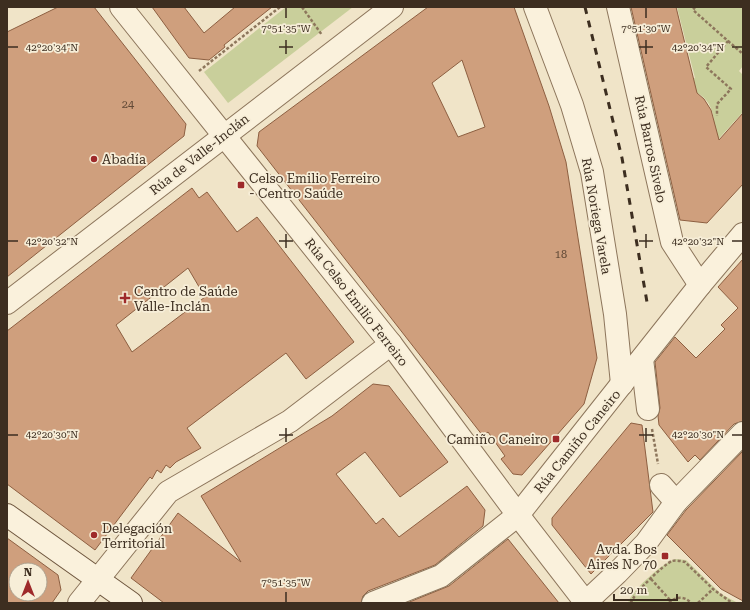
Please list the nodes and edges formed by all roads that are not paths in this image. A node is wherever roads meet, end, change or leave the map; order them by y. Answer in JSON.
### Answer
{"nodes":[{"id":1,"x":121,"y":7,"type":"edge"},
{"id":2,"x":392,"y":7,"type":"edge"},
{"id":3,"x":535,"y":7,"type":"edge"},
{"id":4,"x":618,"y":7,"type":"edge"},
{"id":5,"x":224,"y":134,"type":"junction"},
{"id":6,"x":743,"y":234,"type":"edge"},
{"id":7,"x":700,"y":285,"type":"junction"},
{"id":8,"x":7,"y":303,"type":"edge"},
{"id":9,"x":392,"y":344,"type":"junction"},
{"id":10,"x":642,"y":360,"type":"junction"},
{"id":11,"x":622,"y":384,"type":"junction"},
{"id":12,"x":648,"y":409,"type":"road end"},
{"id":13,"x":743,"y":433,"type":"edge"},
{"id":14,"x":662,"y":486,"type":"road end"},
{"id":15,"x":676,"y":502,"type":"junction"},
{"id":16,"x":7,"y":515,"type":"edge"},
{"id":17,"x":518,"y":515,"type":"junction"},
{"id":18,"x":97,"y":579,"type":"junction"},
{"id":19,"x":79,"y":603,"type":"edge"},
{"id":20,"x":131,"y":603,"type":"edge"},
{"id":21,"x":374,"y":603,"type":"edge"},
{"id":22,"x":586,"y":603,"type":"edge"}],
"edges":[{"from":1,"to":5,"type":"street","name":"Rúa Celso Emilio Ferreiro"},
{"from":2,"to":5,"type":"street","name":"Rúa de Valle-Inclán"},
{"from":3,"to":11,"type":"street","name":"Rúa Noriega Varela"},
{"from":4,"to":7,"type":"street","name":"Rúa Barros Sivelo"},
{"from":5,"to":8,"type":"street","name":"Rúa de Valle-Inclán"},
{"from":5,"to":9,"type":"street","name":"Rúa Celso Emilio Ferreiro"},
{"from":6,"to":7,"type":"street","name":"Rúa Camiño Caneiro"},
{"from":7,"to":10,"type":"street","name":"Rúa Camiño Caneiro"},
{"from":9,"to":17,"type":"street","name":"Rúa Celso Emilio Ferreiro"},
{"from":9,"to":18,"type":"street"},
{"from":10,"to":11,"type":"street","name":"Rúa Camiño Caneiro"},
{"from":10,"to":12,"type":"street"},
{"from":11,"to":17,"type":"street","name":"Rúa Camiño Caneiro"},
{"from":13,"to":15,"type":"street"},
{"from":14,"to":15,"type":"street"},
{"from":15,"to":22,"type":"street"},
{"from":16,"to":18,"type":"street"},
{"from":17,"to":21,"type":"street","name":"Rúa Camiño Caneiro"},
{"from":17,"to":22,"type":"street","name":"Rúa Celso Emilio Ferreiro"},
{"from":18,"to":19,"type":"street"},
{"from":18,"to":20,"type":"street"}]}
